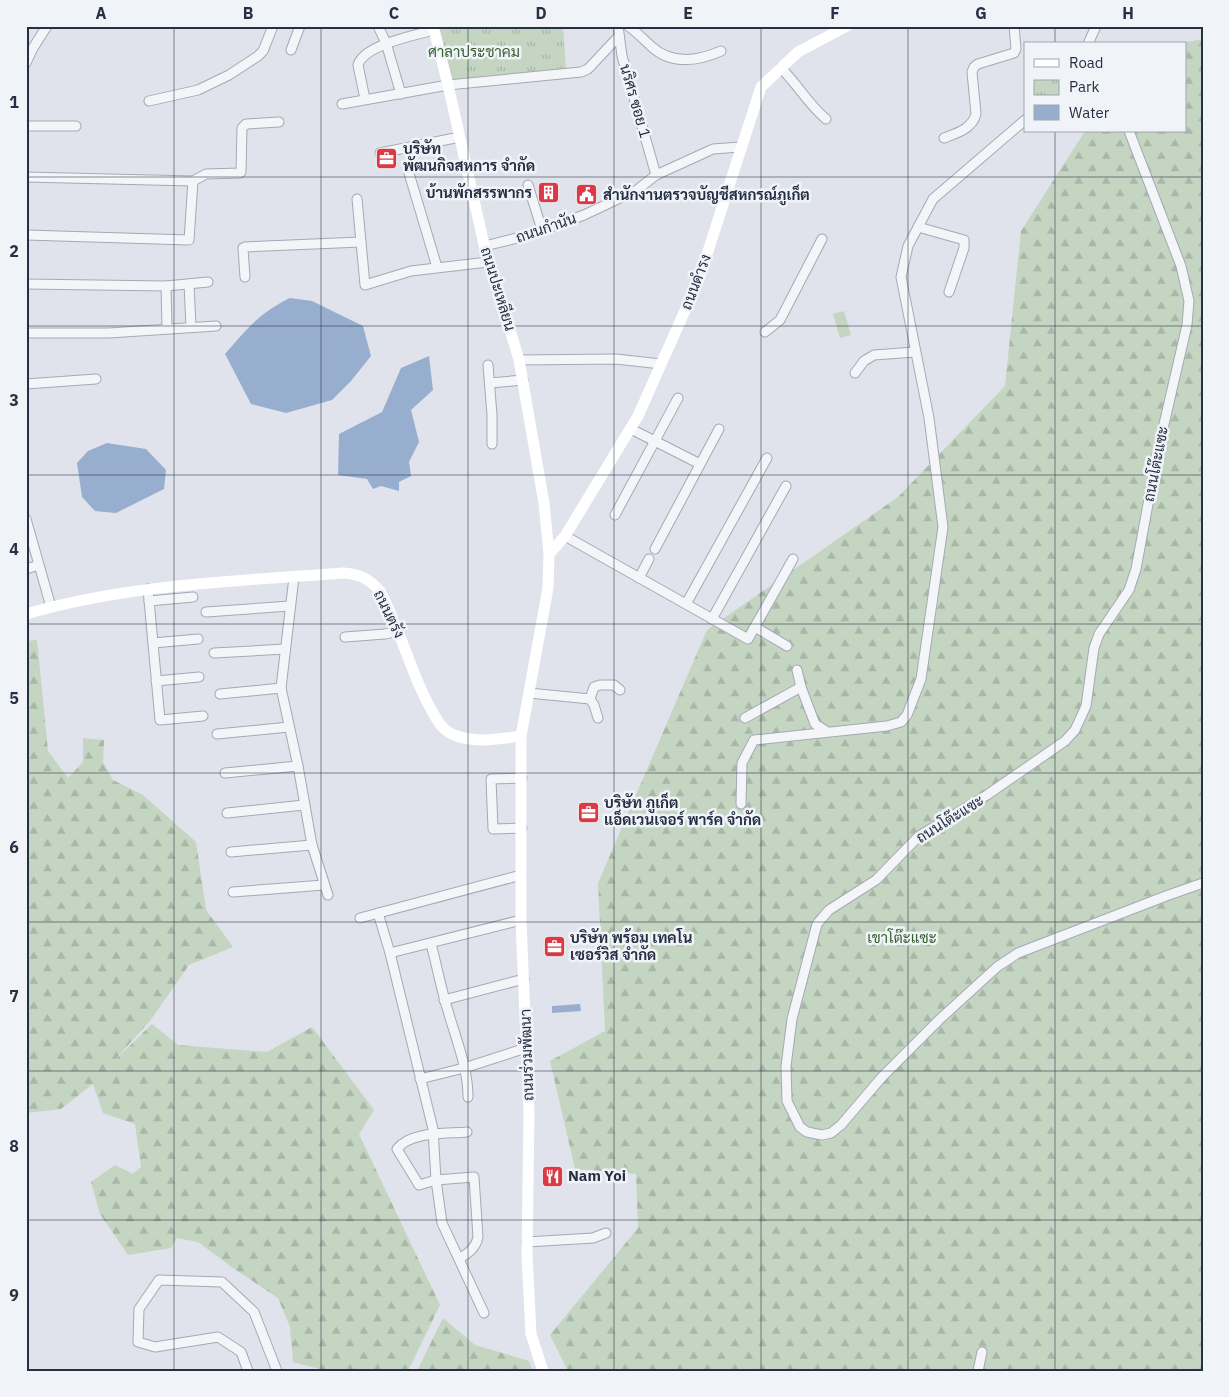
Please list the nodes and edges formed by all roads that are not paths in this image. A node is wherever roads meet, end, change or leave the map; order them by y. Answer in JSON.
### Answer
{"nodes":[{"id":1,"x":47,"y":26,"type":"edge"},
{"id":2,"x":274,"y":26,"type":"edge"},
{"id":3,"x":300,"y":26,"type":"edge"},
{"id":4,"x":378,"y":26,"type":"edge"},
{"id":5,"x":628,"y":26,"type":"edge"},
{"id":6,"x":847,"y":26,"type":"edge"},
{"id":7,"x":1014,"y":26,"type":"edge"},
{"id":8,"x":1096,"y":26,"type":"edge"},
{"id":9,"x":433,"y":28,"type":"edge"},
{"id":10,"x":619,"y":31,"type":"edge"},
{"id":11,"x":1088,"y":42,"type":"edge"},
{"id":12,"x":386,"y":43,"type":"junction"},
{"id":13,"x":291,"y":50,"type":"dead end"},
{"id":14,"x":721,"y":51,"type":"dead end"},
{"id":15,"x":26,"y":63,"type":"edge"},
{"id":16,"x":781,"y":68,"type":"junction"},
{"id":17,"x":448,"y":85,"type":"junction"},
{"id":18,"x":401,"y":94,"type":"junction"},
{"id":19,"x":365,"y":99,"type":"junction"},
{"id":20,"x":149,"y":102,"type":"dead end"},
{"id":21,"x":342,"y":104,"type":"dead end"},
{"id":22,"x":826,"y":119,"type":"dead end"},
{"id":23,"x":1024,"y":121,"type":"edge"},
{"id":24,"x":279,"y":122,"type":"dead end"},
{"id":25,"x":26,"y":126,"type":"edge"},
{"id":26,"x":76,"y":126,"type":"dead end"},
{"id":27,"x":1131,"y":132,"type":"edge"},
{"id":28,"x":460,"y":137,"type":"junction"},
{"id":29,"x":944,"y":138,"type":"dead end"},
{"id":30,"x":740,"y":147,"type":"junction"},
{"id":31,"x":380,"y":153,"type":"dead end"},
{"id":32,"x":408,"y":170,"type":"dead end"},
{"id":33,"x":656,"y":175,"type":"junction"},
{"id":34,"x":26,"y":177,"type":"edge"},
{"id":35,"x":193,"y":181,"type":"junction"},
{"id":36,"x":528,"y":185,"type":"dead end"},
{"id":37,"x":357,"y":199,"type":"dead end"},
{"id":38,"x":918,"y":227,"type":"junction"},
{"id":39,"x":542,"y":230,"type":"junction"},
{"id":40,"x":26,"y":235,"type":"edge"},
{"id":41,"x":822,"y":239,"type":"dead end"},
{"id":42,"x":361,"y":242,"type":"junction"},
{"id":43,"x":485,"y":246,"type":"junction"},
{"id":44,"x":488,"y":262,"type":"junction"},
{"id":45,"x":437,"y":267,"type":"junction"},
{"id":46,"x":245,"y":276,"type":"dead end"},
{"id":47,"x":208,"y":282,"type":"dead end"},
{"id":48,"x":26,"y":284,"type":"edge"},
{"id":49,"x":189,"y":284,"type":"junction"},
{"id":50,"x":166,"y":286,"type":"junction"},
{"id":51,"x":949,"y":292,"type":"dead end"},
{"id":52,"x":216,"y":326,"type":"dead end"},
{"id":53,"x":191,"y":327,"type":"junction"},
{"id":54,"x":167,"y":328,"type":"junction"},
{"id":55,"x":765,"y":332,"type":"dead end"},
{"id":56,"x":26,"y":333,"type":"edge"},
{"id":57,"x":915,"y":352,"type":"junction"},
{"id":58,"x":519,"y":360,"type":"junction"},
{"id":59,"x":488,"y":364,"type":"dead end"},
{"id":60,"x":661,"y":364,"type":"junction"},
{"id":61,"x":855,"y":373,"type":"dead end"},
{"id":62,"x":96,"y":379,"type":"dead end"},
{"id":63,"x":523,"y":380,"type":"junction"},
{"id":64,"x":490,"y":383,"type":"junction"},
{"id":65,"x":26,"y":384,"type":"edge"},
{"id":66,"x":678,"y":398,"type":"dead end"},
{"id":67,"x":631,"y":429,"type":"junction"},
{"id":68,"x":719,"y":429,"type":"dead end"},
{"id":69,"x":655,"y":440,"type":"junction"},
{"id":70,"x":492,"y":444,"type":"dead end"},
{"id":71,"x":767,"y":458,"type":"dead end"},
{"id":72,"x":700,"y":464,"type":"junction"},
{"id":73,"x":786,"y":486,"type":"dead end"},
{"id":74,"x":615,"y":515,"type":"dead end"},
{"id":75,"x":27,"y":523,"type":"edge"},
{"id":76,"x":565,"y":536,"type":"junction"},
{"id":77,"x":655,"y":549,"type":"dead end"},
{"id":78,"x":549,"y":554,"type":"junction"},
{"id":79,"x":793,"y":559,"type":"dead end"},
{"id":80,"x":650,"y":560,"type":"dead end"},
{"id":81,"x":39,"y":565,"type":"junction"},
{"id":82,"x":26,"y":569,"type":"edge"},
{"id":83,"x":294,"y":577,"type":"junction"},
{"id":84,"x":639,"y":578,"type":"junction"},
{"id":85,"x":149,"y":595,"type":"junction"},
{"id":86,"x":193,"y":597,"type":"dead end"},
{"id":87,"x":686,"y":604,"type":"junction"},
{"id":88,"x":290,"y":606,"type":"junction"},
{"id":89,"x":51,"y":607,"type":"junction"},
{"id":90,"x":206,"y":612,"type":"dead end"},
{"id":91,"x":26,"y":614,"type":"edge"},
{"id":92,"x":712,"y":619,"type":"junction"},
{"id":93,"x":755,"y":628,"type":"junction"},
{"id":94,"x":398,"y":631,"type":"junction"},
{"id":95,"x":345,"y":636,"type":"dead end"},
{"id":96,"x":198,"y":638,"type":"dead end"},
{"id":97,"x":153,"y":643,"type":"junction"},
{"id":98,"x":787,"y":646,"type":"dead end"},
{"id":99,"x":286,"y":649,"type":"junction"},
{"id":100,"x":214,"y":654,"type":"dead end"},
{"id":101,"x":797,"y":670,"type":"dead end"},
{"id":102,"x":199,"y":677,"type":"dead end"},
{"id":103,"x":156,"y":681,"type":"junction"},
{"id":104,"x":801,"y":686,"type":"junction"},
{"id":105,"x":281,"y":688,"type":"junction"},
{"id":106,"x":620,"y":690,"type":"dead end"},
{"id":107,"x":529,"y":693,"type":"junction"},
{"id":108,"x":220,"y":694,"type":"dead end"},
{"id":109,"x":590,"y":700,"type":"junction"},
{"id":110,"x":203,"y":716,"type":"dead end"},
{"id":111,"x":598,"y":718,"type":"dead end"},
{"id":112,"x":745,"y":718,"type":"dead end"},
{"id":113,"x":290,"y":726,"type":"junction"},
{"id":114,"x":826,"y":731,"type":"junction"},
{"id":115,"x":217,"y":734,"type":"dead end"},
{"id":116,"x":521,"y":736,"type":"junction"},
{"id":117,"x":298,"y":766,"type":"junction"},
{"id":118,"x":224,"y":773,"type":"dead end"},
{"id":119,"x":522,"y":778,"type":"junction"},
{"id":120,"x":741,"y":804,"type":"dead end"},
{"id":121,"x":304,"y":805,"type":"junction"},
{"id":122,"x":227,"y":813,"type":"dead end"},
{"id":123,"x":522,"y":828,"type":"junction"},
{"id":124,"x":312,"y":845,"type":"junction"},
{"id":125,"x":231,"y":852,"type":"dead end"},
{"id":126,"x":521,"y":875,"type":"junction"},
{"id":127,"x":1203,"y":883,"type":"edge"},
{"id":128,"x":324,"y":885,"type":"junction"},
{"id":129,"x":233,"y":892,"type":"dead end"},
{"id":130,"x":328,"y":895,"type":"dead end"},
{"id":131,"x":378,"y":913,"type":"junction"},
{"id":132,"x":360,"y":918,"type":"dead end"},
{"id":133,"x":521,"y":920,"type":"junction"},
{"id":134,"x":431,"y":944,"type":"junction"},
{"id":135,"x":390,"y":954,"type":"junction"},
{"id":136,"x":524,"y":979,"type":"junction"},
{"id":137,"x":444,"y":1000,"type":"junction"},
{"id":138,"x":526,"y":1048,"type":"junction"},
{"id":139,"x":464,"y":1068,"type":"junction"},
{"id":140,"x":420,"y":1078,"type":"junction"},
{"id":141,"x":468,"y":1097,"type":"dead end"},
{"id":142,"x":467,"y":1132,"type":"dead end"},
{"id":143,"x":432,"y":1135,"type":"junction"},
{"id":144,"x":436,"y":1180,"type":"junction"},
{"id":145,"x":606,"y":1233,"type":"dead end"},
{"id":146,"x":527,"y":1242,"type":"junction"},
{"id":147,"x":459,"y":1259,"type":"junction"},
{"id":148,"x":484,"y":1313,"type":"dead end"},
{"id":149,"x":982,"y":1352,"type":"dead end"},
{"id":150,"x":248,"y":1371,"type":"edge"},
{"id":151,"x":277,"y":1371,"type":"edge"},
{"id":152,"x":543,"y":1371,"type":"edge"},
{"id":153,"x":978,"y":1371,"type":"edge"}],
"edges":[{"from":1,"to":15,"type":"street"},
{"from":2,"to":20,"type":"street"},
{"from":3,"to":13,"type":"street"},
{"from":4,"to":12,"type":"street"},
{"from":5,"to":14,"type":"street"},
{"from":6,"to":16,"type":"street","name":"ถนนดำรง"},
{"from":7,"to":29,"type":"street"},
{"from":8,"to":11,"type":"street"},
{"from":9,"to":12,"type":"street"},
{"from":9,"to":17,"type":"street","name":"ถนนปะเหลียน"},
{"from":10,"to":17,"type":"street"},
{"from":10,"to":33,"type":"street","name":"นริศร ซอย 1"},
{"from":12,"to":18,"type":"street"},
{"from":12,"to":19,"type":"street"},
{"from":16,"to":22,"type":"street"},
{"from":16,"to":30,"type":"street","name":"ถนนดำรง"},
{"from":17,"to":18,"type":"street"},
{"from":17,"to":28,"type":"street","name":"ถนนปะเหลียน"},
{"from":18,"to":19,"type":"street"},
{"from":19,"to":21,"type":"street"},
{"from":23,"to":38,"type":"street"},
{"from":24,"to":35,"type":"street"},
{"from":25,"to":26,"type":"street"},
{"from":27,"to":127,"type":"street","name":"ถนนโต๊ะแซะ"},
{"from":28,"to":31,"type":"street"},
{"from":28,"to":43,"type":"street","name":"ถนนปะเหลียน"},
{"from":30,"to":33,"type":"street","name":"ถนนกำนัน"},
{"from":30,"to":60,"type":"street","name":"ถนนดำรง"},
{"from":32,"to":45,"type":"street"},
{"from":33,"to":39,"type":"street","name":"ถนนกำนัน"},
{"from":34,"to":35,"type":"street"},
{"from":35,"to":40,"type":"street"},
{"from":36,"to":39,"type":"street"},
{"from":37,"to":42,"type":"street"},
{"from":38,"to":51,"type":"street"},
{"from":38,"to":57,"type":"street"},
{"from":39,"to":43,"type":"street","name":"ถนนกำนัน"},
{"from":41,"to":55,"type":"street"},
{"from":42,"to":45,"type":"street"},
{"from":42,"to":46,"type":"street"},
{"from":43,"to":44,"type":"street","name":"ถนนปะเหลียน"},
{"from":44,"to":45,"type":"street"},
{"from":44,"to":58,"type":"street","name":"ถนนปะเหลียน"},
{"from":47,"to":49,"type":"street"},
{"from":48,"to":50,"type":"street"},
{"from":49,"to":50,"type":"street"},
{"from":49,"to":53,"type":"street"},
{"from":50,"to":54,"type":"street"},
{"from":52,"to":53,"type":"street"},
{"from":53,"to":54,"type":"street"},
{"from":54,"to":56,"type":"street"},
{"from":57,"to":61,"type":"street"},
{"from":57,"to":114,"type":"street"},
{"from":58,"to":60,"type":"street"},
{"from":58,"to":63,"type":"street","name":"ถนนปะเหลียน"},
{"from":59,"to":64,"type":"street"},
{"from":60,"to":67,"type":"street","name":"ถนนดำรง"},
{"from":62,"to":65,"type":"street"},
{"from":63,"to":64,"type":"street"},
{"from":63,"to":78,"type":"street","name":"ถนนปะเหลียน"},
{"from":64,"to":70,"type":"street"},
{"from":66,"to":69,"type":"street"},
{"from":67,"to":69,"type":"street"},
{"from":67,"to":76,"type":"street","name":"ถนนดำรง"},
{"from":68,"to":72,"type":"street"},
{"from":69,"to":72,"type":"street"},
{"from":69,"to":74,"type":"street"},
{"from":71,"to":87,"type":"street"},
{"from":72,"to":77,"type":"street"},
{"from":73,"to":92,"type":"street"},
{"from":75,"to":81,"type":"street"},
{"from":76,"to":78,"type":"street","name":"ถนนดำรง"},
{"from":76,"to":84,"type":"street"},
{"from":78,"to":107,"type":"street"},
{"from":79,"to":93,"type":"street"},
{"from":80,"to":84,"type":"street"},
{"from":81,"to":82,"type":"street"},
{"from":81,"to":89,"type":"street"},
{"from":83,"to":85,"type":"street","name":"ถนนตรัง"},
{"from":83,"to":88,"type":"street"},
{"from":83,"to":94,"type":"street","name":"ถนนตรัง"},
{"from":84,"to":87,"type":"street"},
{"from":85,"to":86,"type":"street"},
{"from":85,"to":89,"type":"street","name":"ถนนตรัง"},
{"from":85,"to":97,"type":"street"},
{"from":87,"to":92,"type":"street"},
{"from":88,"to":90,"type":"street"},
{"from":88,"to":99,"type":"street"},
{"from":89,"to":91,"type":"street","name":"ถนนตรัง"},
{"from":92,"to":93,"type":"street"},
{"from":93,"to":98,"type":"street"},
{"from":94,"to":95,"type":"street"},
{"from":94,"to":116,"type":"street","name":"ถนนตรัง"},
{"from":96,"to":97,"type":"street"},
{"from":97,"to":103,"type":"street"},
{"from":99,"to":100,"type":"street"},
{"from":99,"to":105,"type":"street"},
{"from":101,"to":104,"type":"street"},
{"from":102,"to":103,"type":"street"},
{"from":103,"to":110,"type":"street"},
{"from":104,"to":112,"type":"street"},
{"from":104,"to":114,"type":"street"},
{"from":105,"to":108,"type":"street"},
{"from":105,"to":113,"type":"street"},
{"from":106,"to":109,"type":"street"},
{"from":107,"to":109,"type":"street"},
{"from":107,"to":116,"type":"street"},
{"from":109,"to":111,"type":"street"},
{"from":113,"to":115,"type":"street"},
{"from":113,"to":117,"type":"street"},
{"from":114,"to":120,"type":"street"},
{"from":116,"to":119,"type":"street","name":"ถนนร่วมพัฒนา"},
{"from":117,"to":118,"type":"street"},
{"from":117,"to":121,"type":"street"},
{"from":119,"to":123,"type":"street","name":"ถนนร่วมพัฒนา"},
{"from":119,"to":123,"type":"street"},
{"from":121,"to":122,"type":"street"},
{"from":121,"to":124,"type":"street"},
{"from":123,"to":126,"type":"street","name":"ถนนร่วมพัฒนา"},
{"from":124,"to":125,"type":"street"},
{"from":124,"to":128,"type":"street"},
{"from":126,"to":131,"type":"street"},
{"from":126,"to":133,"type":"street","name":"ถนนร่วมพัฒนา"},
{"from":128,"to":129,"type":"street"},
{"from":128,"to":130,"type":"street"},
{"from":131,"to":132,"type":"street"},
{"from":131,"to":135,"type":"street"},
{"from":133,"to":134,"type":"street"},
{"from":133,"to":136,"type":"street","name":"ถนนร่วมพัฒนา"},
{"from":134,"to":135,"type":"street"},
{"from":134,"to":137,"type":"street"},
{"from":135,"to":140,"type":"street"},
{"from":136,"to":137,"type":"street"},
{"from":136,"to":138,"type":"street","name":"ถนนร่วมพัฒนา"},
{"from":137,"to":139,"type":"street"},
{"from":138,"to":139,"type":"street"},
{"from":138,"to":146,"type":"street","name":"ถนนร่วมพัฒนา"},
{"from":139,"to":140,"type":"street"},
{"from":139,"to":141,"type":"street"},
{"from":140,"to":143,"type":"street"},
{"from":142,"to":143,"type":"street"},
{"from":143,"to":144,"type":"street"},
{"from":143,"to":144,"type":"street"},
{"from":144,"to":147,"type":"street"},
{"from":144,"to":147,"type":"street"},
{"from":145,"to":146,"type":"street"},
{"from":146,"to":152,"type":"street","name":"ถนนร่วมพัฒนา"},
{"from":147,"to":148,"type":"street"},
{"from":149,"to":153,"type":"street"},
{"from":150,"to":151,"type":"street"}]}
